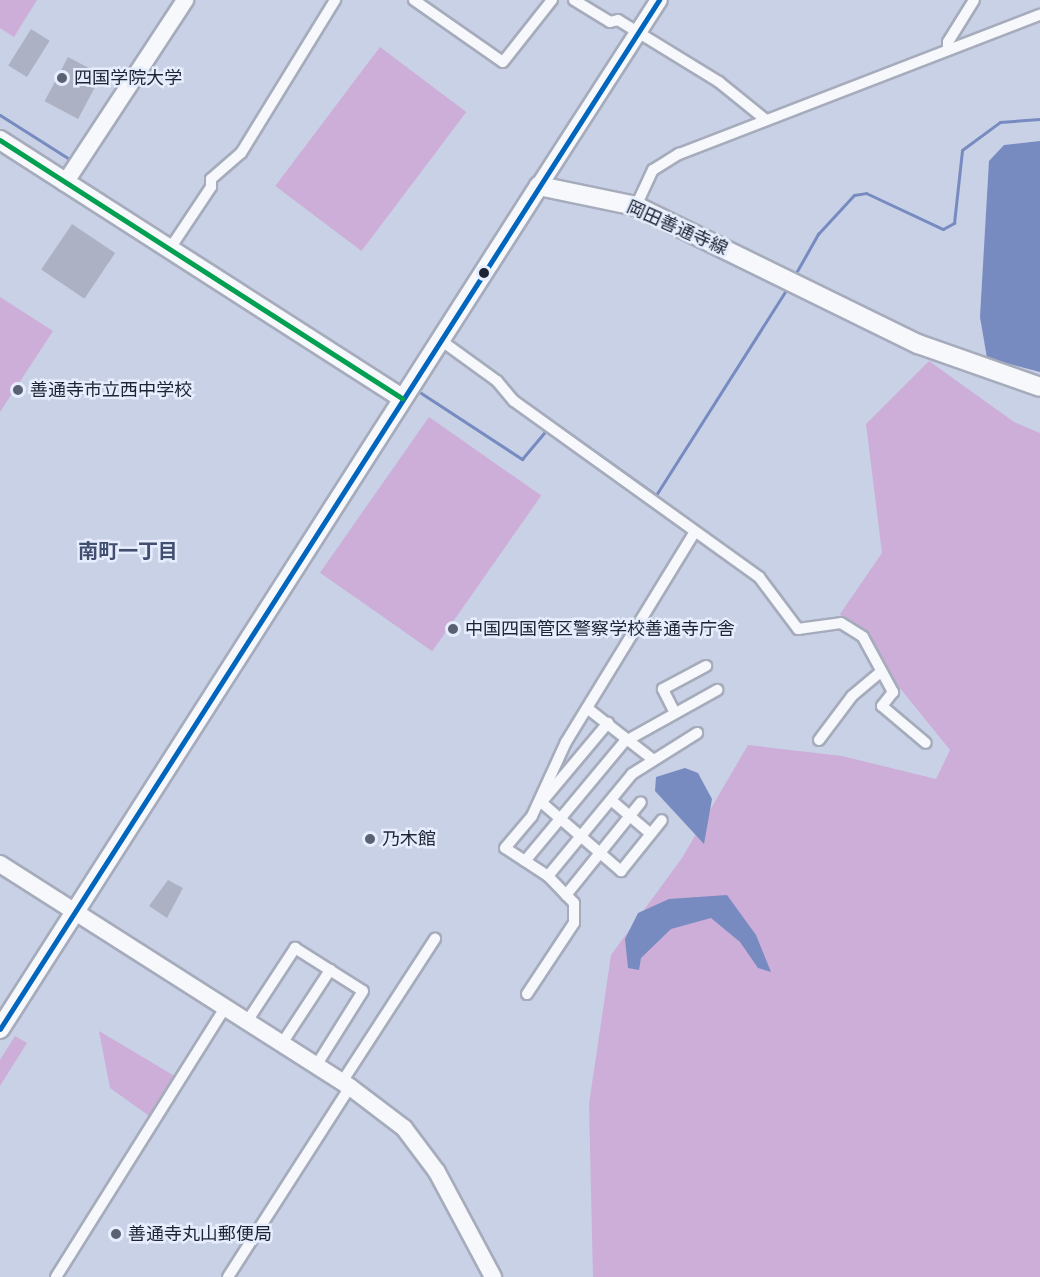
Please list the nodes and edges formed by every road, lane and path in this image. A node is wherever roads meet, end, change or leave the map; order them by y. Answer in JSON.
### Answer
{"nodes":[{"id":1,"x":185,"y":0,"type":"edge"},
{"id":2,"x":335,"y":0,"type":"edge"},
{"id":3,"x":414,"y":0,"type":"edge"},
{"id":4,"x":552,"y":0,"type":"edge"},
{"id":5,"x":574,"y":0,"type":"edge"},
{"id":6,"x":659,"y":0,"type":"edge"},
{"id":7,"x":974,"y":0,"type":"edge"},
{"id":8,"x":1040,"y":15,"type":"edge"},
{"id":9,"x":638,"y":33,"type":"junction"},
{"id":10,"x":948,"y":50,"type":"junction"},
{"id":11,"x":766,"y":120,"type":"junction"},
{"id":12,"x":0,"y":140,"type":"edge"},
{"id":13,"x":65,"y":183,"type":"junction"},
{"id":14,"x":539,"y":186,"type":"junction"},
{"id":15,"x":636,"y":206,"type":"junction"},
{"id":16,"x":169,"y":250,"type":"junction"},
{"id":17,"x":439,"y":339,"type":"junction"},
{"id":18,"x":1040,"y":387,"type":"edge"},
{"id":19,"x":402,"y":398,"type":"junction"},
{"id":20,"x":694,"y":534,"type":"junction"},
{"id":21,"x":706,"y":666,"type":"dead end"},
{"id":22,"x":879,"y":673,"type":"junction"},
{"id":23,"x":717,"y":690,"type":"dead end"},
{"id":24,"x":587,"y":708,"type":"junction"},
{"id":25,"x":675,"y":713,"type":"junction"},
{"id":26,"x":608,"y":723,"type":"junction"},
{"id":27,"x":697,"y":733,"type":"dead end"},
{"id":28,"x":631,"y":738,"type":"junction"},
{"id":29,"x":819,"y":740,"type":"dead end"},
{"id":30,"x":926,"y":742,"type":"dead end"},
{"id":31,"x":651,"y":758,"type":"junction"},
{"id":32,"x":611,"y":800,"type":"junction"},
{"id":33,"x":641,"y":802,"type":"dead end"},
{"id":34,"x":538,"y":806,"type":"junction"},
{"id":35,"x":630,"y":816,"type":"junction"},
{"id":36,"x":562,"y":818,"type":"junction"},
{"id":37,"x":662,"y":820,"type":"dead end"},
{"id":38,"x":651,"y":834,"type":"junction"},
{"id":39,"x":582,"y":835,"type":"junction"},
{"id":40,"x":601,"y":852,"type":"junction"},
{"id":41,"x":525,"y":861,"type":"junction"},
{"id":42,"x":0,"y":864,"type":"edge"},
{"id":43,"x":548,"y":876,"type":"junction"},
{"id":44,"x":566,"y":895,"type":"junction"},
{"id":45,"x":75,"y":913,"type":"junction"},
{"id":46,"x":435,"y":939,"type":"dead end"},
{"id":47,"x":330,"y":970,"type":"junction"},
{"id":48,"x":527,"y":994,"type":"dead end"},
{"id":49,"x":224,"y":1009,"type":"junction"},
{"id":50,"x":246,"y":1023,"type":"junction"},
{"id":51,"x":0,"y":1029,"type":"edge"},
{"id":52,"x":282,"y":1045,"type":"junction"},
{"id":53,"x":316,"y":1066,"type":"junction"},
{"id":54,"x":346,"y":1085,"type":"junction"},
{"id":55,"x":56,"y":1277,"type":"edge"},
{"id":56,"x":228,"y":1277,"type":"edge"},
{"id":57,"x":493,"y":1277,"type":"edge"}],
"edges":[{"from":1,"to":13,"type":"street"},
{"from":2,"to":16,"type":"street"},
{"from":3,"to":4,"type":"street"},
{"from":5,"to":9,"type":"street"},
{"from":6,"to":9,"type":"street"},
{"from":7,"to":10,"type":"street"},
{"from":8,"to":10,"type":"street"},
{"from":9,"to":11,"type":"street"},
{"from":9,"to":14,"type":"street"},
{"from":10,"to":11,"type":"street"},
{"from":11,"to":15,"type":"street"},
{"from":12,"to":13,"type":"main road"},
{"from":13,"to":16,"type":"main road"},
{"from":14,"to":15,"type":"main road","name":"岡田善通寺線"},
{"from":14,"to":17,"type":"main road"},
{"from":15,"to":18,"type":"main road","name":"岡田善通寺線"},
{"from":16,"to":19,"type":"main road"},
{"from":17,"to":19,"type":"main road"},
{"from":17,"to":20,"type":"street"},
{"from":19,"to":45,"type":"main road"},
{"from":20,"to":22,"type":"street"},
{"from":20,"to":24,"type":"street"},
{"from":21,"to":25,"type":"street"},
{"from":22,"to":29,"type":"street"},
{"from":22,"to":30,"type":"street"},
{"from":23,"to":25,"type":"street"},
{"from":24,"to":26,"type":"street"},
{"from":24,"to":34,"type":"street"},
{"from":25,"to":28,"type":"street"},
{"from":26,"to":28,"type":"street"},
{"from":26,"to":34,"type":"street"},
{"from":27,"to":31,"type":"street"},
{"from":28,"to":31,"type":"street"},
{"from":28,"to":36,"type":"street"},
{"from":31,"to":32,"type":"street"},
{"from":32,"to":35,"type":"street"},
{"from":32,"to":39,"type":"street"},
{"from":33,"to":35,"type":"street"},
{"from":34,"to":36,"type":"street"},
{"from":34,"to":41,"type":"street"},
{"from":35,"to":38,"type":"street"},
{"from":35,"to":40,"type":"street"},
{"from":36,"to":39,"type":"street"},
{"from":36,"to":41,"type":"street"},
{"from":37,"to":38,"type":"street"},
{"from":38,"to":40,"type":"street"},
{"from":39,"to":40,"type":"street"},
{"from":39,"to":43,"type":"street"},
{"from":40,"to":44,"type":"street"},
{"from":41,"to":43,"type":"street"},
{"from":42,"to":45,"type":"street"},
{"from":43,"to":44,"type":"street"},
{"from":44,"to":48,"type":"street"},
{"from":45,"to":49,"type":"street"},
{"from":45,"to":51,"type":"main road"},
{"from":46,"to":54,"type":"street"},
{"from":47,"to":50,"type":"street"},
{"from":47,"to":52,"type":"street"},
{"from":47,"to":53,"type":"street"},
{"from":49,"to":50,"type":"street"},
{"from":49,"to":55,"type":"street"},
{"from":50,"to":52,"type":"street"},
{"from":52,"to":53,"type":"street"},
{"from":53,"to":54,"type":"street"},
{"from":54,"to":56,"type":"street"},
{"from":54,"to":57,"type":"street"}]}
